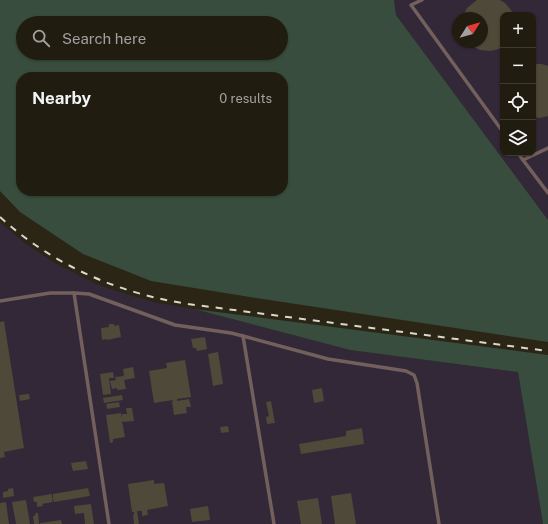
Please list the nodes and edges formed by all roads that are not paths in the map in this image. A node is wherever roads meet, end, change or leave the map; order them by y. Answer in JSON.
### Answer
{"nodes":[{"id":1,"x":422,"y":0,"type":"edge"},
{"id":2,"x":500,"y":128,"type":"edge"},
{"id":3,"x":548,"y":148,"type":"edge"},
{"id":4,"x":520,"y":156,"type":"edge"},
{"id":5,"x":523,"y":160,"type":"junction"},
{"id":6,"x":548,"y":193,"type":"edge"},
{"id":7,"x":74,"y":293,"type":"junction"},
{"id":8,"x":0,"y":301,"type":"edge"},
{"id":9,"x":244,"y":336,"type":"junction"},
{"id":10,"x":108,"y":524,"type":"edge"},
{"id":11,"x":274,"y":524,"type":"edge"},
{"id":12,"x":439,"y":524,"type":"edge"}],
"edges":[{"from":1,"to":2,"type":"lane"},
{"from":3,"to":5,"type":"lane"},
{"from":4,"to":5,"type":"lane"},
{"from":5,"to":6,"type":"lane"},
{"from":7,"to":8,"type":"lane"},
{"from":7,"to":9,"type":"lane"},
{"from":7,"to":10,"type":"lane"},
{"from":9,"to":11,"type":"lane"},
{"from":9,"to":12,"type":"lane"}]}
